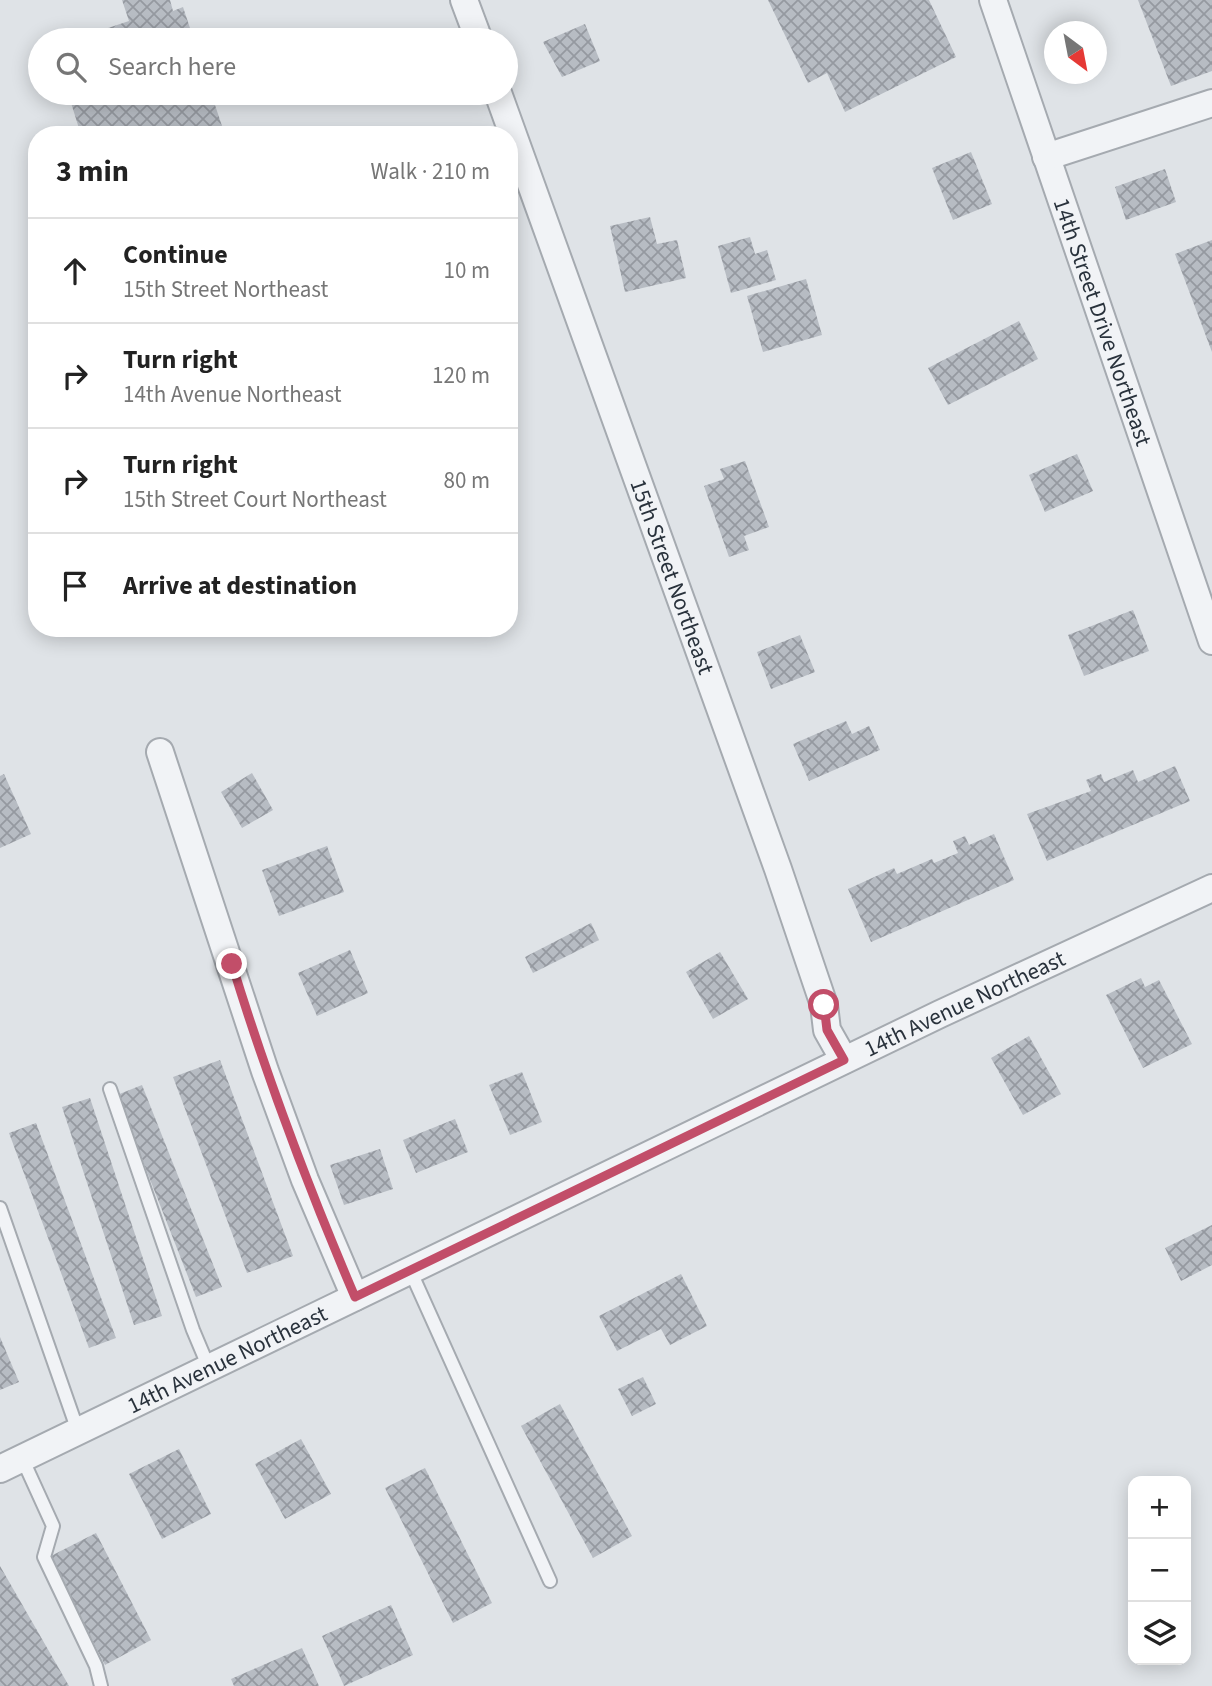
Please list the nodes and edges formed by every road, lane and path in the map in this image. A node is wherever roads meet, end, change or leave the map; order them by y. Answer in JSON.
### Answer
{"nodes":[{"id":1,"x":464,"y":0,"type":"edge"},
{"id":2,"x":993,"y":0,"type":"edge"},
{"id":3,"x":474,"y":28,"type":"edge"},
{"id":4,"x":1212,"y":103,"type":"edge"},
{"id":5,"x":502,"y":105,"type":"edge"},
{"id":6,"x":510,"y":126,"type":"edge"},
{"id":7,"x":518,"y":148,"type":"edge"},
{"id":8,"x":1046,"y":157,"type":"junction"},
{"id":9,"x":1212,"y":641,"type":"edge"},
{"id":10,"x":160,"y":752,"type":"dead end"},
{"id":11,"x":1212,"y":888,"type":"edge"},
{"id":12,"x":844,"y":1060,"type":"junction"},
{"id":13,"x":110,"y":1089,"type":"dead end"},
{"id":14,"x":0,"y":1208,"type":"edge"},
{"id":15,"x":410,"y":1270,"type":"junction"},
{"id":16,"x":355,"y":1297,"type":"junction"},
{"id":17,"x":209,"y":1368,"type":"junction"},
{"id":18,"x":78,"y":1431,"type":"junction"},
{"id":19,"x":11,"y":1464,"type":"edge"},
{"id":20,"x":550,"y":1581,"type":"dead end"},
{"id":21,"x":101,"y":1686,"type":"edge"}],
"edges":[{"from":1,"to":3,"type":"street"},
{"from":2,"to":8,"type":"street","name":"14th Street Drive Northeast"},
{"from":4,"to":8,"type":"street"},
{"from":5,"to":6,"type":"street","name":"15th Street Northeast"},
{"from":7,"to":12,"type":"street","name":"15th Street Northeast"},
{"from":8,"to":9,"type":"street","name":"14th Street Drive Northeast"},
{"from":10,"to":16,"type":"street"},
{"from":11,"to":12,"type":"street","name":"14th Avenue Northeast"},
{"from":12,"to":15,"type":"street","name":"14th Avenue Northeast"},
{"from":13,"to":17,"type":"lane"},
{"from":14,"to":18,"type":"lane"},
{"from":15,"to":16,"type":"street","name":"14th Avenue Northeast"},
{"from":15,"to":20,"type":"lane"},
{"from":16,"to":17,"type":"street","name":"14th Avenue Northeast"},
{"from":17,"to":18,"type":"street","name":"14th Avenue Northeast"},
{"from":18,"to":19,"type":"street","name":"14th Avenue Northeast"},
{"from":19,"to":21,"type":"lane"}]}
